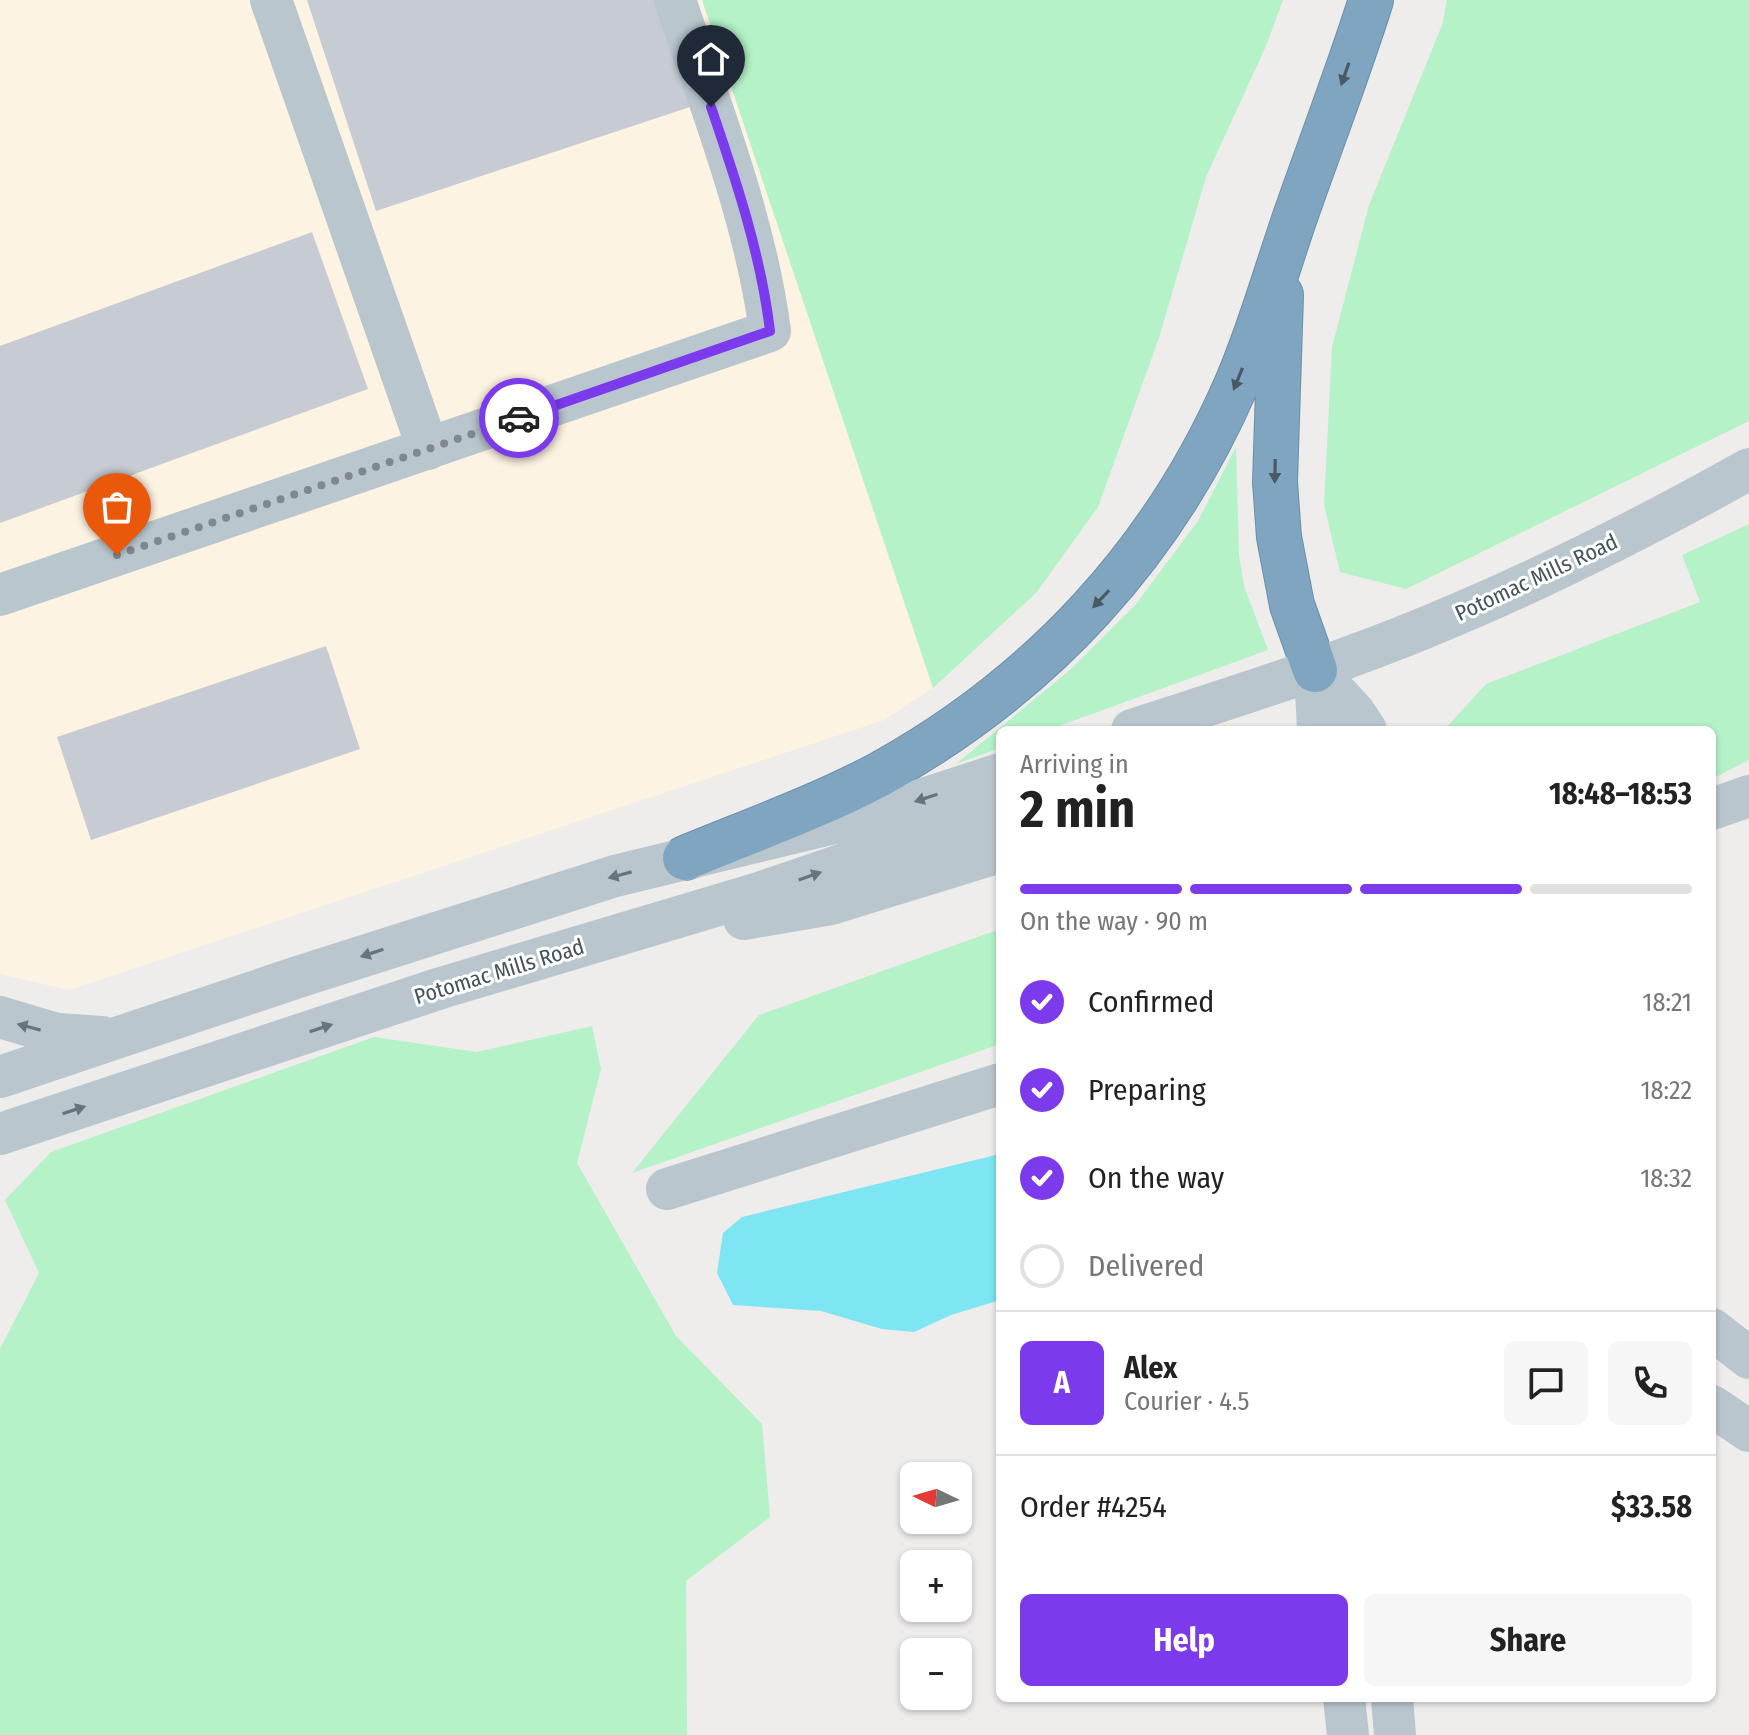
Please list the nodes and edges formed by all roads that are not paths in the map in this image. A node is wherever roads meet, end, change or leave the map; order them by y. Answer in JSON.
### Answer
{"nodes":[{"id":1,"x":271,"y":0,"type":"edge"},
{"id":2,"x":675,"y":0,"type":"edge"},
{"id":3,"x":1371,"y":0,"type":"edge"},
{"id":4,"x":1283,"y":253,"type":"junction"},
{"id":5,"x":428,"y":449,"type":"junction"},
{"id":6,"x":1749,"y":469,"type":"edge"},
{"id":7,"x":0,"y":595,"type":"edge"},
{"id":8,"x":1315,"y":670,"type":"junction"},
{"id":9,"x":1144,"y":726,"type":"edge"},
{"id":10,"x":1214,"y":726,"type":"edge"},
{"id":11,"x":1318,"y":726,"type":"edge"},
{"id":12,"x":1363,"y":726,"type":"edge"},
{"id":13,"x":996,"y":775,"type":"edge"},
{"id":14,"x":1749,"y":796,"type":"edge"},
{"id":15,"x":1716,"y":808,"type":"edge"},
{"id":16,"x":996,"y":812,"type":"edge"},
{"id":17,"x":996,"y":853,"type":"edge"},
{"id":18,"x":685,"y":858,"type":"junction"},
{"id":19,"x":589,"y":943,"type":"junction"},
{"id":20,"x":0,"y":1017,"type":"edge"},
{"id":21,"x":115,"y":1038,"type":"junction"},
{"id":22,"x":0,"y":1077,"type":"edge"},
{"id":23,"x":996,"y":1085,"type":"edge"},
{"id":24,"x":0,"y":1134,"type":"edge"},
{"id":25,"x":667,"y":1189,"type":"dead end"},
{"id":26,"x":1716,"y":1332,"type":"edge"},
{"id":27,"x":1749,"y":1358,"type":"edge"},
{"id":28,"x":1716,"y":1409,"type":"edge"},
{"id":29,"x":1749,"y":1431,"type":"edge"},
{"id":30,"x":1344,"y":1702,"type":"edge"},
{"id":31,"x":1392,"y":1702,"type":"edge"},
{"id":32,"x":1348,"y":1735,"type":"edge"},
{"id":33,"x":1395,"y":1735,"type":"edge"}],
"edges":[{"from":1,"to":5,"type":"street"},
{"from":2,"to":5,"type":"street"},
{"from":3,"to":4,"type":"highway","one_way":true},
{"from":4,"to":8,"type":"highway","one_way":true},
{"from":4,"to":18,"type":"highway","one_way":true},
{"from":5,"to":7,"type":"street"},
{"from":6,"to":8,"type":"street","name":"Potomac Mills Road"},
{"from":8,"to":9,"type":"street","name":"Potomac Mills Road"},
{"from":8,"to":10,"type":"street","name":"Potomac Mills Road"},
{"from":8,"to":11,"type":"street"},
{"from":8,"to":12,"type":"street"},
{"from":13,"to":18,"type":"street","one_way":true},
{"from":14,"to":15,"type":"street"},
{"from":19,"to":16,"type":"street","name":"Potomac Mills Road","one_way":true},
{"from":17,"to":19,"type":"street"},
{"from":18,"to":21,"type":"street","one_way":true},
{"from":24,"to":19,"type":"street","name":"Potomac Mills Road","one_way":true},
{"from":21,"to":20,"type":"street","one_way":true},
{"from":21,"to":22,"type":"street"},
{"from":23,"to":25,"type":"street"},
{"from":26,"to":27,"type":"street"},
{"from":28,"to":29,"type":"street"},
{"from":30,"to":32,"type":"street"},
{"from":31,"to":33,"type":"street"}]}
